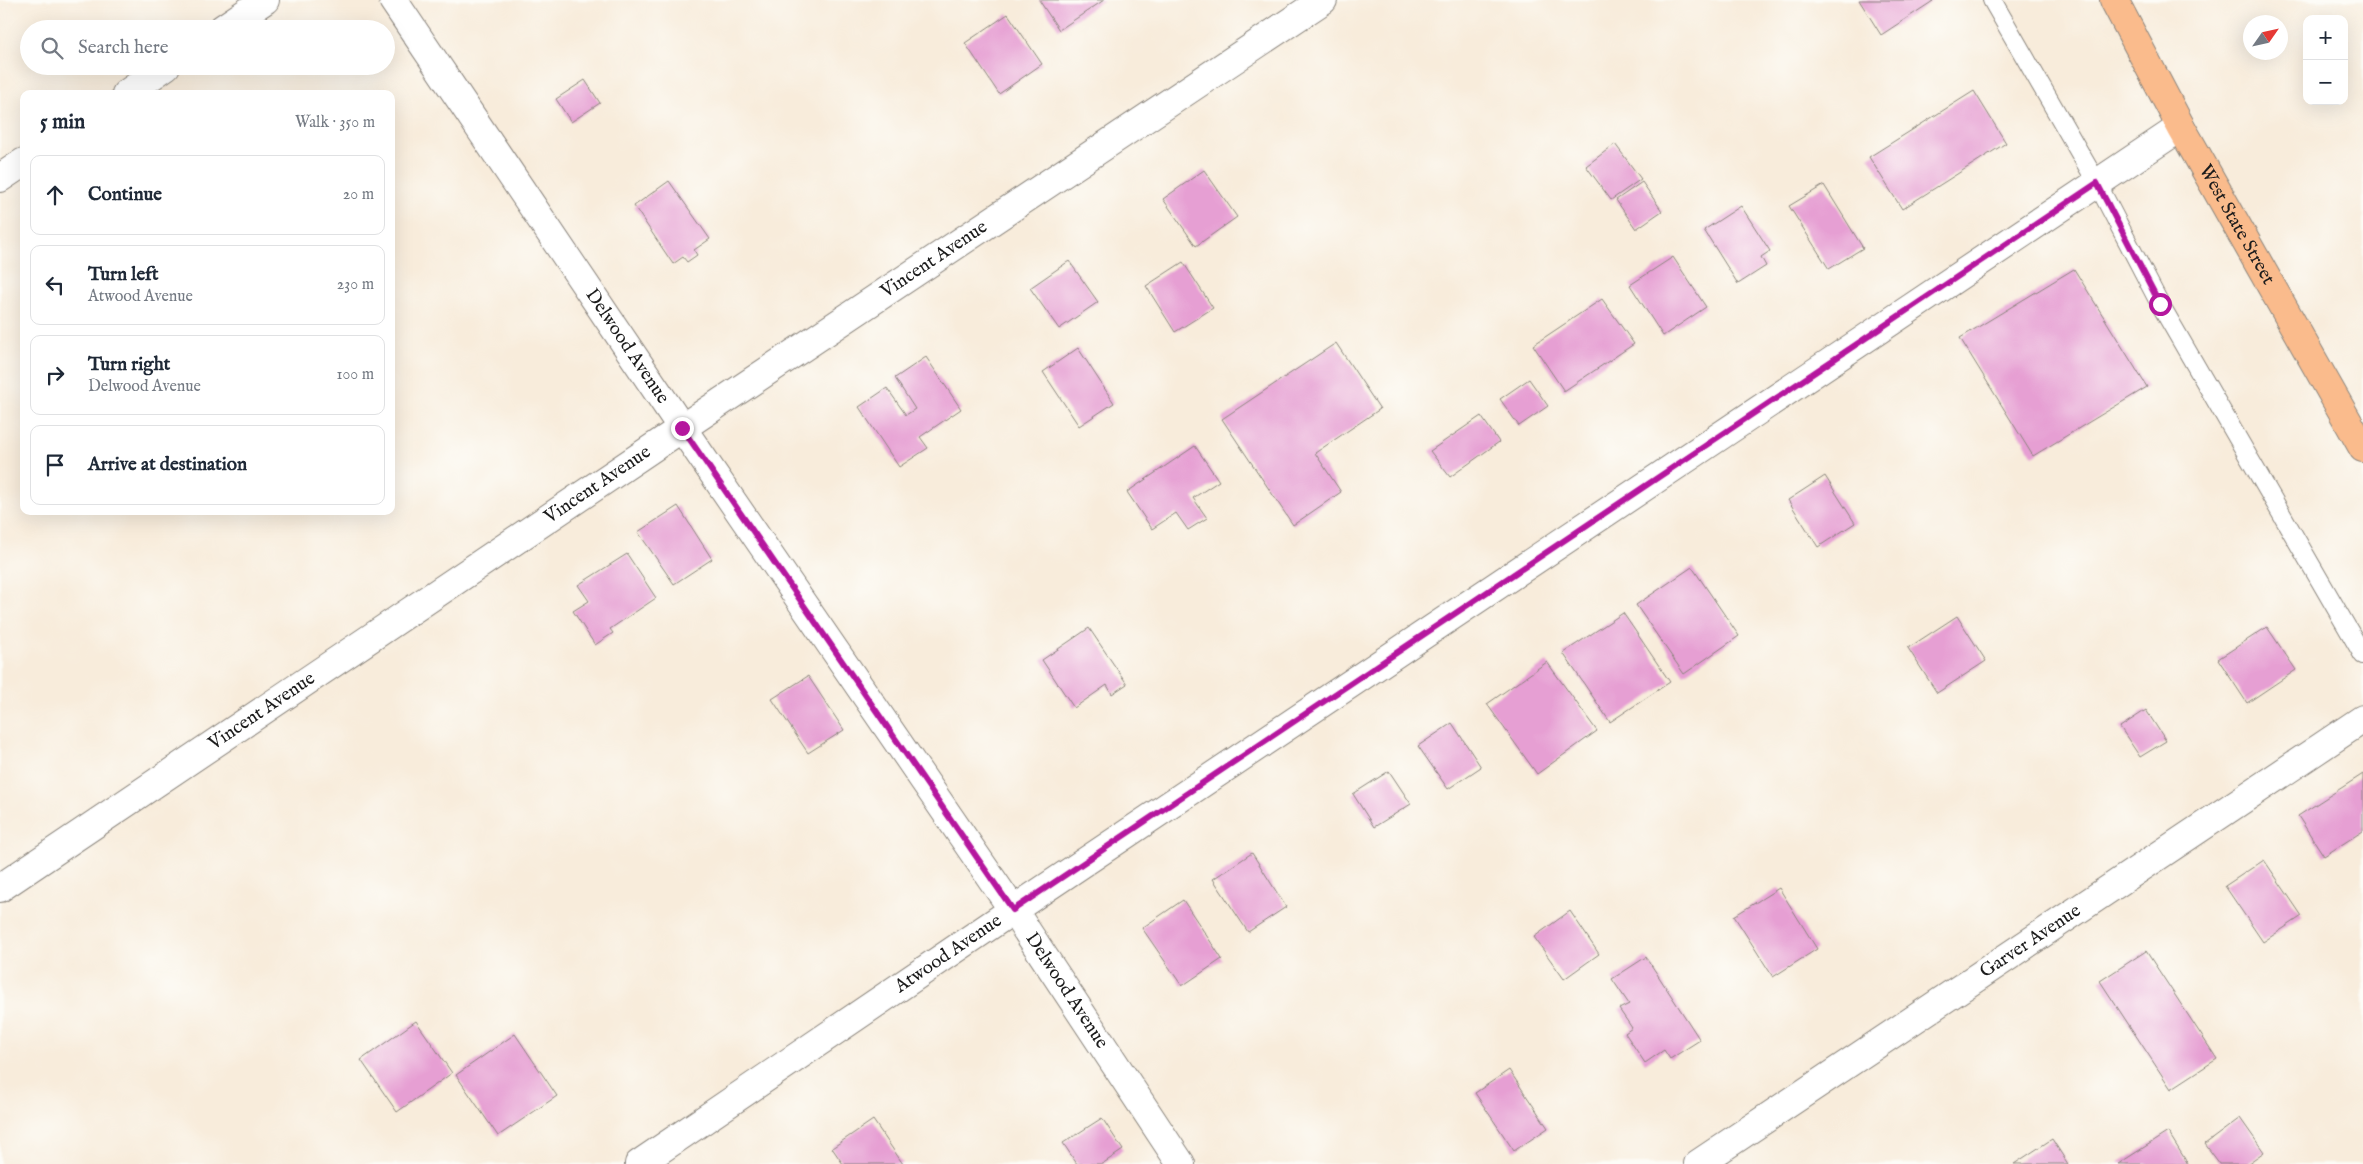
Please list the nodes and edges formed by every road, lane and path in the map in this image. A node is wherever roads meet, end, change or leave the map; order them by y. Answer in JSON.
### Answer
{"nodes":[{"id":1,"x":265,"y":0,"type":"edge"},
{"id":2,"x":393,"y":0,"type":"edge"},
{"id":3,"x":1323,"y":0,"type":"edge"},
{"id":4,"x":1992,"y":0,"type":"edge"},
{"id":5,"x":2114,"y":0,"type":"edge"},
{"id":6,"x":235,"y":20,"type":"edge"},
{"id":7,"x":153,"y":75,"type":"edge"},
{"id":8,"x":132,"y":90,"type":"edge"},
{"id":9,"x":2181,"y":127,"type":"junction"},
{"id":10,"x":20,"y":165,"type":"edge"},
{"id":11,"x":0,"y":178,"type":"edge"},
{"id":12,"x":2097,"y":183,"type":"junction"},
{"id":13,"x":682,"y":428,"type":"junction"},
{"id":14,"x":2363,"y":448,"type":"edge"},
{"id":15,"x":2363,"y":655,"type":"edge"},
{"id":16,"x":2363,"y":719,"type":"edge"},
{"id":17,"x":0,"y":888,"type":"edge"},
{"id":18,"x":1013,"y":910,"type":"junction"},
{"id":19,"x":639,"y":1164,"type":"edge"},
{"id":20,"x":1181,"y":1164,"type":"edge"},
{"id":21,"x":1698,"y":1164,"type":"edge"}],
"edges":[{"from":1,"to":6,"type":"street"},
{"from":2,"to":13,"type":"street","name":"Delwood Avenue"},
{"from":3,"to":13,"type":"street","name":"Vincent Avenue"},
{"from":4,"to":12,"type":"lane"},
{"from":5,"to":9,"type":"main road","name":"West State Street"},
{"from":7,"to":8,"type":"street"},
{"from":9,"to":12,"type":"street","name":"Atwood Avenue"},
{"from":9,"to":14,"type":"main road","name":"West State Street"},
{"from":10,"to":11,"type":"street"},
{"from":12,"to":15,"type":"lane"},
{"from":12,"to":18,"type":"street","name":"Atwood Avenue"},
{"from":13,"to":17,"type":"street","name":"Vincent Avenue"},
{"from":13,"to":18,"type":"street","name":"Delwood Avenue"},
{"from":16,"to":21,"type":"street","name":"Garver Avenue"},
{"from":18,"to":19,"type":"street","name":"Atwood Avenue"},
{"from":18,"to":20,"type":"street","name":"Delwood Avenue"}]}
